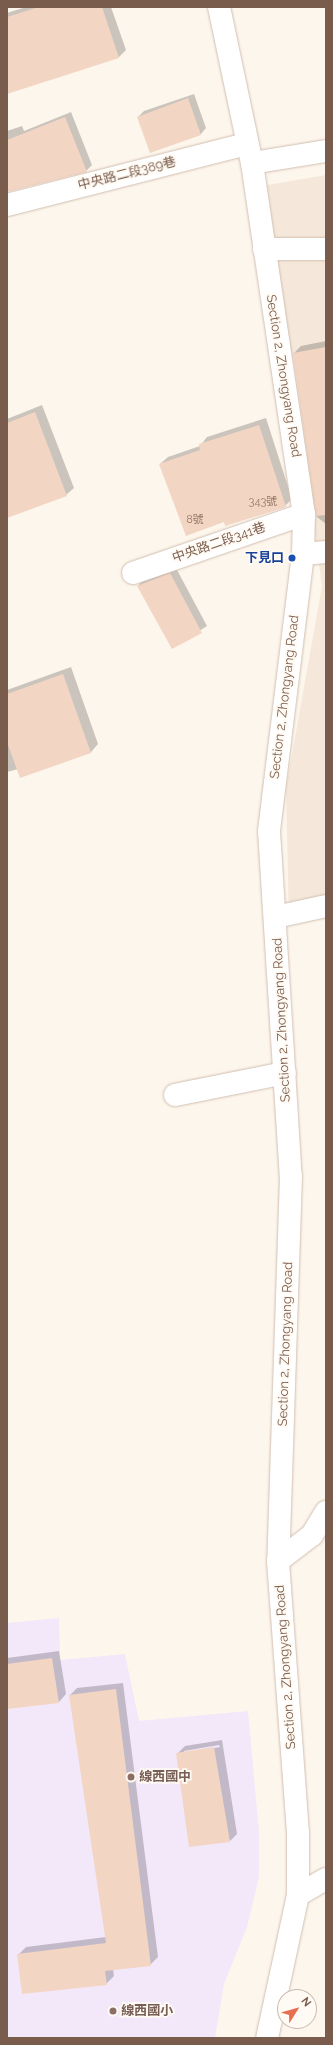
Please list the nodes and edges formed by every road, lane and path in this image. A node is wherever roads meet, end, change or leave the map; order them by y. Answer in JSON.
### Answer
{"nodes":[{"id":1,"x":219,"y":7,"type":"edge"},
{"id":2,"x":326,"y":151,"type":"edge"},
{"id":3,"x":249,"y":154,"type":"junction"},
{"id":4,"x":7,"y":205,"type":"edge"},
{"id":5,"x":264,"y":249,"type":"junction"},
{"id":6,"x":326,"y":249,"type":"edge"},
{"id":7,"x":304,"y":514,"type":"junction"},
{"id":8,"x":326,"y":552,"type":"edge"},
{"id":9,"x":303,"y":554,"type":"junction"},
{"id":10,"x":133,"y":573,"type":"dead end"},
{"id":11,"x":326,"y":906,"type":"edge"},
{"id":12,"x":276,"y":917,"type":"junction"},
{"id":13,"x":285,"y":1073,"type":"junction"},
{"id":14,"x":175,"y":1095,"type":"dead end"},
{"id":15,"x":326,"y":1512,"type":"edge"},
{"id":16,"x":278,"y":1561,"type":"junction"},
{"id":17,"x":326,"y":1879,"type":"edge"},
{"id":18,"x":298,"y":1895,"type":"junction"},
{"id":19,"x":267,"y":2038,"type":"edge"}],
"edges":[{"from":1,"to":3,"type":"street","name":"Section 2, Zhongyang Road"},
{"from":2,"to":3,"type":"street","name":"中央路二段389巷"},
{"from":3,"to":4,"type":"street","name":"中央路二段389巷"},
{"from":3,"to":5,"type":"street","name":"Section 2, Zhongyang Road"},
{"from":5,"to":6,"type":"street"},
{"from":5,"to":7,"type":"street","name":"Section 2, Zhongyang Road"},
{"from":7,"to":9,"type":"street","name":"Section 2, Zhongyang Road"},
{"from":7,"to":10,"type":"street","name":"中央路二段341巷"},
{"from":8,"to":9,"type":"street"},
{"from":9,"to":12,"type":"street","name":"Section 2, Zhongyang Road"},
{"from":11,"to":12,"type":"street"},
{"from":12,"to":13,"type":"street","name":"Section 2, Zhongyang Road"},
{"from":13,"to":14,"type":"street"},
{"from":13,"to":16,"type":"street","name":"Section 2, Zhongyang Road"},
{"from":15,"to":16,"type":"street"},
{"from":16,"to":18,"type":"street","name":"Section 2, Zhongyang Road"},
{"from":17,"to":18,"type":"street"},
{"from":18,"to":19,"type":"street","name":"Section 2, Zhongyang Road"}]}
